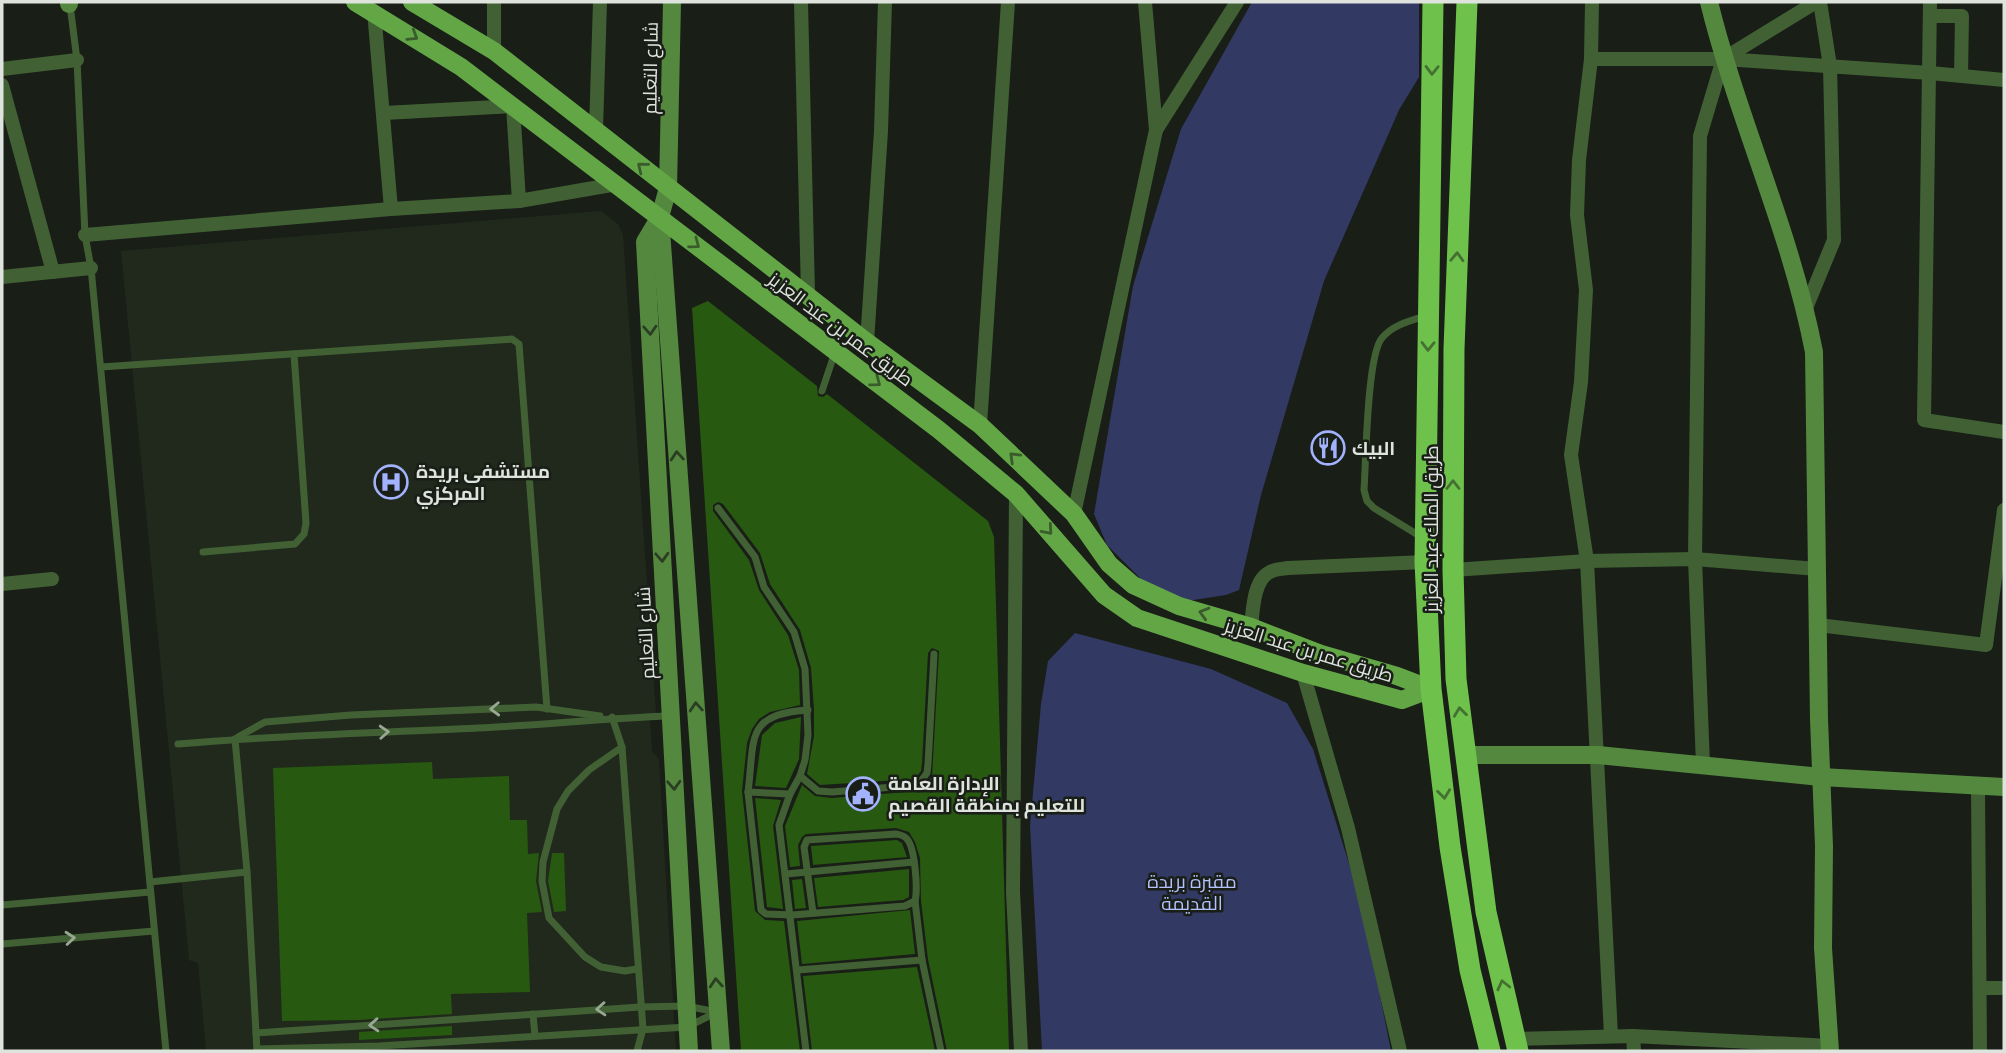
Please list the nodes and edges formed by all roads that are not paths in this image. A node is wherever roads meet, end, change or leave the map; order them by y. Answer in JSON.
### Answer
{"nodes":[{"id":1,"x":355,"y":2,"type":"edge"},
{"id":2,"x":412,"y":2,"type":"edge"},
{"id":3,"x":495,"y":2,"type":"edge"},
{"id":4,"x":600,"y":2,"type":"edge"},
{"id":5,"x":673,"y":2,"type":"edge"},
{"id":6,"x":802,"y":2,"type":"edge"},
{"id":7,"x":885,"y":2,"type":"edge"},
{"id":8,"x":1008,"y":2,"type":"edge"},
{"id":9,"x":1145,"y":2,"type":"edge"},
{"id":10,"x":1237,"y":2,"type":"edge"},
{"id":11,"x":1433,"y":2,"type":"edge"},
{"id":12,"x":1467,"y":2,"type":"edge"},
{"id":13,"x":1592,"y":2,"type":"edge"},
{"id":14,"x":1709,"y":2,"type":"edge"},
{"id":15,"x":1818,"y":2,"type":"edge"},
{"id":16,"x":69,"y":3,"type":"edge"},
{"id":17,"x":1930,"y":9,"type":"edge"},
{"id":18,"x":374,"y":11,"type":"junction"},
{"id":19,"x":494,"y":51,"type":"junction"},
{"id":20,"x":1591,"y":59,"type":"junction"},
{"id":21,"x":1723,"y":59,"type":"junction"},
{"id":22,"x":76,"y":60,"type":"junction"},
{"id":23,"x":1830,"y":66,"type":"junction"},
{"id":24,"x":2,"y":69,"type":"edge"},
{"id":25,"x":1930,"y":73,"type":"junction"},
{"id":26,"x":1961,"y":76,"type":"junction"},
{"id":27,"x":2004,"y":80,"type":"edge"},
{"id":28,"x":2,"y":85,"type":"edge"},
{"id":29,"x":513,"y":106,"type":"junction"},
{"id":30,"x":384,"y":113,"type":"junction"},
{"id":31,"x":596,"y":129,"type":"junction"},
{"id":32,"x":1156,"y":130,"type":"junction"},
{"id":33,"x":617,"y":184,"type":"junction"},
{"id":34,"x":668,"y":188,"type":"junction"},
{"id":35,"x":519,"y":201,"type":"junction"},
{"id":36,"x":391,"y":209,"type":"junction"},
{"id":37,"x":660,"y":217,"type":"junction"},
{"id":38,"x":85,"y":235,"type":"junction"},
{"id":39,"x":91,"y":268,"type":"junction"},
{"id":40,"x":53,"y":272,"type":"junction"},
{"id":41,"x":2,"y":277,"type":"edge"},
{"id":42,"x":808,"y":293,"type":"junction"},
{"id":43,"x":1806,"y":308,"type":"junction"},
{"id":44,"x":1429,"y":314,"type":"junction"},
{"id":45,"x":867,"y":342,"type":"junction"},
{"id":46,"x":835,"y":352,"type":"junction"},
{"id":47,"x":294,"y":354,"type":"junction"},
{"id":48,"x":101,"y":367,"type":"junction"},
{"id":49,"x":822,"y":391,"type":"dead end"},
{"id":50,"x":980,"y":425,"type":"junction"},
{"id":51,"x":2004,"y":432,"type":"edge"},
{"id":52,"x":1016,"y":494,"type":"junction"},
{"id":53,"x":718,"y":508,"type":"dead end"},
{"id":54,"x":2004,"y":510,"type":"edge"},
{"id":55,"x":1074,"y":513,"type":"junction"},
{"id":56,"x":1425,"y":539,"type":"junction"},
{"id":57,"x":203,"y":552,"type":"dead end"},
{"id":58,"x":1695,"y":559,"type":"junction"},
{"id":59,"x":1587,"y":561,"type":"junction"},
{"id":60,"x":1425,"y":562,"type":"junction"},
{"id":61,"x":1453,"y":569,"type":"junction"},
{"id":62,"x":1817,"y":569,"type":"junction"},
{"id":63,"x":52,"y":579,"type":"dead end"},
{"id":64,"x":2,"y":584,"type":"edge"},
{"id":65,"x":1818,"y":625,"type":"junction"},
{"id":66,"x":1251,"y":627,"type":"junction"},
{"id":67,"x":934,"y":654,"type":"dead end"},
{"id":68,"x":1303,"y":673,"type":"junction"},
{"id":69,"x":1432,"y":689,"type":"junction"},
{"id":70,"x":536,"y":707,"type":"junction"},
{"id":71,"x":547,"y":709,"type":"junction"},
{"id":72,"x":456,"y":710,"type":"junction"},
{"id":73,"x":808,"y":710,"type":"junction"},
{"id":74,"x":351,"y":716,"type":"junction"},
{"id":75,"x":670,"y":716,"type":"junction"},
{"id":76,"x":612,"y":717,"type":"junction"},
{"id":77,"x":538,"y":725,"type":"junction"},
{"id":78,"x":456,"y":729,"type":"junction"},
{"id":79,"x":350,"y":734,"type":"junction"},
{"id":80,"x":235,"y":739,"type":"junction"},
{"id":81,"x":178,"y":744,"type":"dead end"},
{"id":82,"x":622,"y":747,"type":"junction"},
{"id":83,"x":1465,"y":755,"type":"junction"},
{"id":84,"x":1598,"y":755,"type":"junction"},
{"id":85,"x":1703,"y":765,"type":"junction"},
{"id":86,"x":800,"y":776,"type":"junction"},
{"id":87,"x":1821,"y":777,"type":"junction"},
{"id":88,"x":1978,"y":787,"type":"junction"},
{"id":89,"x":2004,"y":787,"type":"edge"},
{"id":90,"x":748,"y":792,"type":"junction"},
{"id":91,"x":790,"y":794,"type":"junction"},
{"id":92,"x":914,"y":862,"type":"junction"},
{"id":93,"x":247,"y":872,"type":"junction"},
{"id":94,"x":806,"y":872,"type":"junction"},
{"id":95,"x":786,"y":874,"type":"junction"},
{"id":96,"x":150,"y":882,"type":"junction"},
{"id":97,"x":150,"y":892,"type":"junction"},
{"id":98,"x":915,"y":901,"type":"junction"},
{"id":99,"x":2,"y":905,"type":"edge"},
{"id":100,"x":813,"y":913,"type":"junction"},
{"id":101,"x":792,"y":915,"type":"junction"},
{"id":102,"x":154,"y":931,"type":"junction"},
{"id":103,"x":2,"y":944,"type":"edge"},
{"id":104,"x":922,"y":960,"type":"junction"},
{"id":105,"x":637,"y":969,"type":"junction"},
{"id":106,"x":797,"y":970,"type":"junction"},
{"id":107,"x":1980,"y":988,"type":"junction"},
{"id":108,"x":2004,"y":989,"type":"edge"},
{"id":109,"x":686,"y":1006,"type":"junction"},
{"id":110,"x":640,"y":1007,"type":"junction"},
{"id":111,"x":718,"y":1012,"type":"junction"},
{"id":112,"x":533,"y":1014,"type":"junction"},
{"id":113,"x":687,"y":1027,"type":"junction"},
{"id":114,"x":643,"y":1029,"type":"junction"},
{"id":115,"x":256,"y":1033,"type":"junction"},
{"id":116,"x":1633,"y":1035,"type":"junction"},
{"id":117,"x":535,"y":1036,"type":"junction"},
{"id":118,"x":1611,"y":1036,"type":"junction"},
{"id":119,"x":459,"y":1041,"type":"junction"},
{"id":120,"x":1517,"y":1045,"type":"edge"},
{"id":121,"x":1830,"y":1049,"type":"edge"},
{"id":122,"x":257,"y":1050,"type":"edge"},
{"id":123,"x":166,"y":1051,"type":"edge"},
{"id":124,"x":460,"y":1051,"type":"edge"},
{"id":125,"x":637,"y":1051,"type":"edge"},
{"id":126,"x":689,"y":1051,"type":"edge"},
{"id":127,"x":721,"y":1051,"type":"edge"},
{"id":128,"x":806,"y":1051,"type":"edge"},
{"id":129,"x":941,"y":1051,"type":"edge"},
{"id":130,"x":1021,"y":1051,"type":"edge"},
{"id":131,"x":1400,"y":1051,"type":"edge"},
{"id":132,"x":1490,"y":1051,"type":"edge"},
{"id":133,"x":1634,"y":1051,"type":"edge"},
{"id":134,"x":1980,"y":1051,"type":"edge"}],
"edges":[{"from":1,"to":18,"type":"main road","name":"طريق عمر بن عبد العزيز"},
{"from":2,"to":19,"type":"main road","name":"طريق عمر بن عبد العزيز"},
{"from":3,"to":19,"type":"street"},
{"from":4,"to":31,"type":"street"},
{"from":5,"to":34,"type":"street","name":"شارع التعليم"},
{"from":6,"to":42,"type":"street"},
{"from":7,"to":45,"type":"street"},
{"from":8,"to":50,"type":"street"},
{"from":9,"to":32,"type":"street"},
{"from":10,"to":32,"type":"street"},
{"from":11,"to":44,"type":"highway","name":"طريق الملك عبد العزيز","one_way":true},
{"from":61,"to":12,"type":"highway","name":"طريق الملك عبد العزيز","one_way":true},
{"from":13,"to":20,"type":"street"},
{"from":14,"to":21,"type":"street"},
{"from":15,"to":21,"type":"street"},
{"from":15,"to":23,"type":"street"},
{"from":16,"to":22,"type":"lane"},
{"from":17,"to":25,"type":"street"},
{"from":17,"to":26,"type":"street"},
{"from":18,"to":29,"type":"main road","name":"طريق عمر بن عبد العزيز","one_way":true},
{"from":18,"to":30,"type":"street"},
{"from":19,"to":31,"type":"main road","name":"طريق عمر بن عبد العزيز"},
{"from":20,"to":21,"type":"street"},
{"from":20,"to":59,"type":"street"},
{"from":21,"to":23,"type":"street"},
{"from":21,"to":43,"type":"street"},
{"from":21,"to":58,"type":"street"},
{"from":22,"to":24,"type":"street"},
{"from":22,"to":38,"type":"lane"},
{"from":23,"to":25,"type":"street"},
{"from":23,"to":43,"type":"street"},
{"from":25,"to":26,"type":"street"},
{"from":25,"to":51,"type":"street"},
{"from":26,"to":27,"type":"street"},
{"from":28,"to":40,"type":"street"},
{"from":29,"to":30,"type":"street"},
{"from":29,"to":33,"type":"main road","name":"طريق عمر بن عبد العزيز"},
{"from":29,"to":35,"type":"street"},
{"from":30,"to":36,"type":"street"},
{"from":34,"to":31,"type":"main road","name":"طريق عمر بن عبد العزيز","one_way":true},
{"from":32,"to":55,"type":"street"},
{"from":33,"to":35,"type":"street"},
{"from":33,"to":37,"type":"main road","name":"طريق عمر بن عبد العزيز"},
{"from":34,"to":37,"type":"street","name":"شارع التعليم"},
{"from":34,"to":42,"type":"main road","name":"طريق عمر بن عبد العزيز"},
{"from":35,"to":36,"type":"street"},
{"from":36,"to":38,"type":"street"},
{"from":37,"to":46,"type":"main road","name":"طريق عمر بن عبد العزيز","one_way":true},
{"from":37,"to":75,"type":"street","name":"شارع التعليم","one_way":true},
{"from":111,"to":37,"type":"street","name":"شارع التعليم","one_way":true},
{"from":38,"to":39,"type":"lane"},
{"from":39,"to":40,"type":"street"},
{"from":39,"to":48,"type":"lane"},
{"from":40,"to":41,"type":"street"},
{"from":42,"to":45,"type":"main road","name":"طريق عمر بن عبد العزيز"},
{"from":43,"to":62,"type":"street"},
{"from":44,"to":56,"type":"highway","name":"طريق الملك عبد العزيز","one_way":true},
{"from":44,"to":56,"type":"lane"},
{"from":45,"to":50,"type":"main road","name":"طريق عمر بن عبد العزيز"},
{"from":46,"to":49,"type":"lane"},
{"from":46,"to":52,"type":"main road","name":"طريق عمر بن عبد العزيز","one_way":true},
{"from":47,"to":48,"type":"lane"},
{"from":47,"to":57,"type":"lane"},
{"from":47,"to":71,"type":"lane"},
{"from":48,"to":96,"type":"lane"},
{"from":55,"to":50,"type":"main road","name":"طريق عمر بن عبد العزيز","one_way":true},
{"from":52,"to":68,"type":"main road","name":"طريق عمر بن عبد العزيز","one_way":true},
{"from":52,"to":130,"type":"street"},
{"from":53,"to":73,"type":"lane"},
{"from":54,"to":65,"type":"street"},
{"from":66,"to":55,"type":"main road","name":"طريق عمر بن عبد العزيز","one_way":true},
{"from":56,"to":60,"type":"highway","name":"طريق الملك عبد العزيز"},
{"from":58,"to":59,"type":"street"},
{"from":58,"to":62,"type":"street"},
{"from":58,"to":85,"type":"street"},
{"from":59,"to":61,"type":"street"},
{"from":59,"to":84,"type":"street"},
{"from":60,"to":66,"type":"street"},
{"from":60,"to":69,"type":"highway","name":"طريق الملك عبد العزيز"},
{"from":83,"to":61,"type":"highway","name":"طريق الملك عبد العزيز","one_way":true},
{"from":62,"to":65,"type":"street"},
{"from":63,"to":64,"type":"street"},
{"from":65,"to":87,"type":"street"},
{"from":66,"to":69,"type":"main road","name":"طريق عمر بن عبد العزيز"},
{"from":67,"to":86,"type":"lane"},
{"from":68,"to":69,"type":"main road","name":"طريق عمر بن عبد العزيز"},
{"from":68,"to":131,"type":"street"},
{"from":69,"to":132,"type":"highway","name":"طريق الملك عبد العزيز","one_way":true},
{"from":70,"to":71,"type":"lane"},
{"from":70,"to":72,"type":"lane","one_way":true},
{"from":70,"to":77,"type":"lane"},
{"from":71,"to":76,"type":"lane"},
{"from":72,"to":74,"type":"lane"},
{"from":72,"to":78,"type":"lane"},
{"from":73,"to":86,"type":"lane"},
{"from":73,"to":90,"type":"lane"},
{"from":74,"to":79,"type":"lane"},
{"from":74,"to":80,"type":"lane"},
{"from":75,"to":76,"type":"lane"},
{"from":75,"to":109,"type":"street","name":"شارع التعليم","one_way":true},
{"from":76,"to":77,"type":"lane"},
{"from":76,"to":82,"type":"lane"},
{"from":77,"to":78,"type":"lane"},
{"from":79,"to":78,"type":"lane","one_way":true},
{"from":79,"to":80,"type":"lane"},
{"from":80,"to":81,"type":"lane"},
{"from":80,"to":93,"type":"lane"},
{"from":82,"to":105,"type":"lane"},
{"from":82,"to":105,"type":"lane"},
{"from":83,"to":84,"type":"street"},
{"from":120,"to":83,"type":"highway","name":"طريق الملك عبد العزيز","one_way":true},
{"from":84,"to":85,"type":"street"},
{"from":84,"to":118,"type":"street"},
{"from":85,"to":87,"type":"street"},
{"from":86,"to":91,"type":"lane"},
{"from":87,"to":88,"type":"street"},
{"from":87,"to":121,"type":"street"},
{"from":88,"to":89,"type":"street"},
{"from":88,"to":107,"type":"street"},
{"from":90,"to":91,"type":"lane"},
{"from":90,"to":101,"type":"lane"},
{"from":91,"to":95,"type":"lane"},
{"from":92,"to":94,"type":"lane"},
{"from":92,"to":94,"type":"lane"},
{"from":92,"to":98,"type":"lane"},
{"from":93,"to":96,"type":"lane"},
{"from":93,"to":115,"type":"lane"},
{"from":94,"to":95,"type":"lane"},
{"from":94,"to":100,"type":"lane"},
{"from":95,"to":101,"type":"lane"},
{"from":96,"to":97,"type":"lane"},
{"from":97,"to":99,"type":"lane"},
{"from":97,"to":102,"type":"lane"},
{"from":98,"to":100,"type":"lane"},
{"from":98,"to":104,"type":"lane"},
{"from":100,"to":101,"type":"lane"},
{"from":101,"to":106,"type":"lane"},
{"from":103,"to":102,"type":"lane","one_way":true},
{"from":102,"to":123,"type":"lane"},
{"from":104,"to":106,"type":"lane"},
{"from":104,"to":129,"type":"lane"},
{"from":105,"to":110,"type":"lane"},
{"from":106,"to":128,"type":"lane"},
{"from":107,"to":108,"type":"street"},
{"from":107,"to":134,"type":"street"},
{"from":109,"to":110,"type":"lane"},
{"from":109,"to":111,"type":"lane"},
{"from":109,"to":113,"type":"street","name":"شارع التعليم"},
{"from":110,"to":112,"type":"lane","one_way":true},
{"from":110,"to":114,"type":"lane"},
{"from":111,"to":113,"type":"lane"},
{"from":111,"to":127,"type":"street","name":"شارع التعليم"},
{"from":112,"to":115,"type":"lane","one_way":true},
{"from":112,"to":117,"type":"lane"},
{"from":113,"to":114,"type":"lane"},
{"from":113,"to":126,"type":"street","name":"شارع التعليم"},
{"from":114,"to":117,"type":"lane"},
{"from":114,"to":125,"type":"lane"},
{"from":115,"to":122,"type":"lane"},
{"from":116,"to":118,"type":"street"},
{"from":116,"to":121,"type":"street"},
{"from":116,"to":133,"type":"street"},
{"from":117,"to":119,"type":"lane"},
{"from":118,"to":120,"type":"street"},
{"from":119,"to":122,"type":"lane"},
{"from":119,"to":124,"type":"lane"}]}
